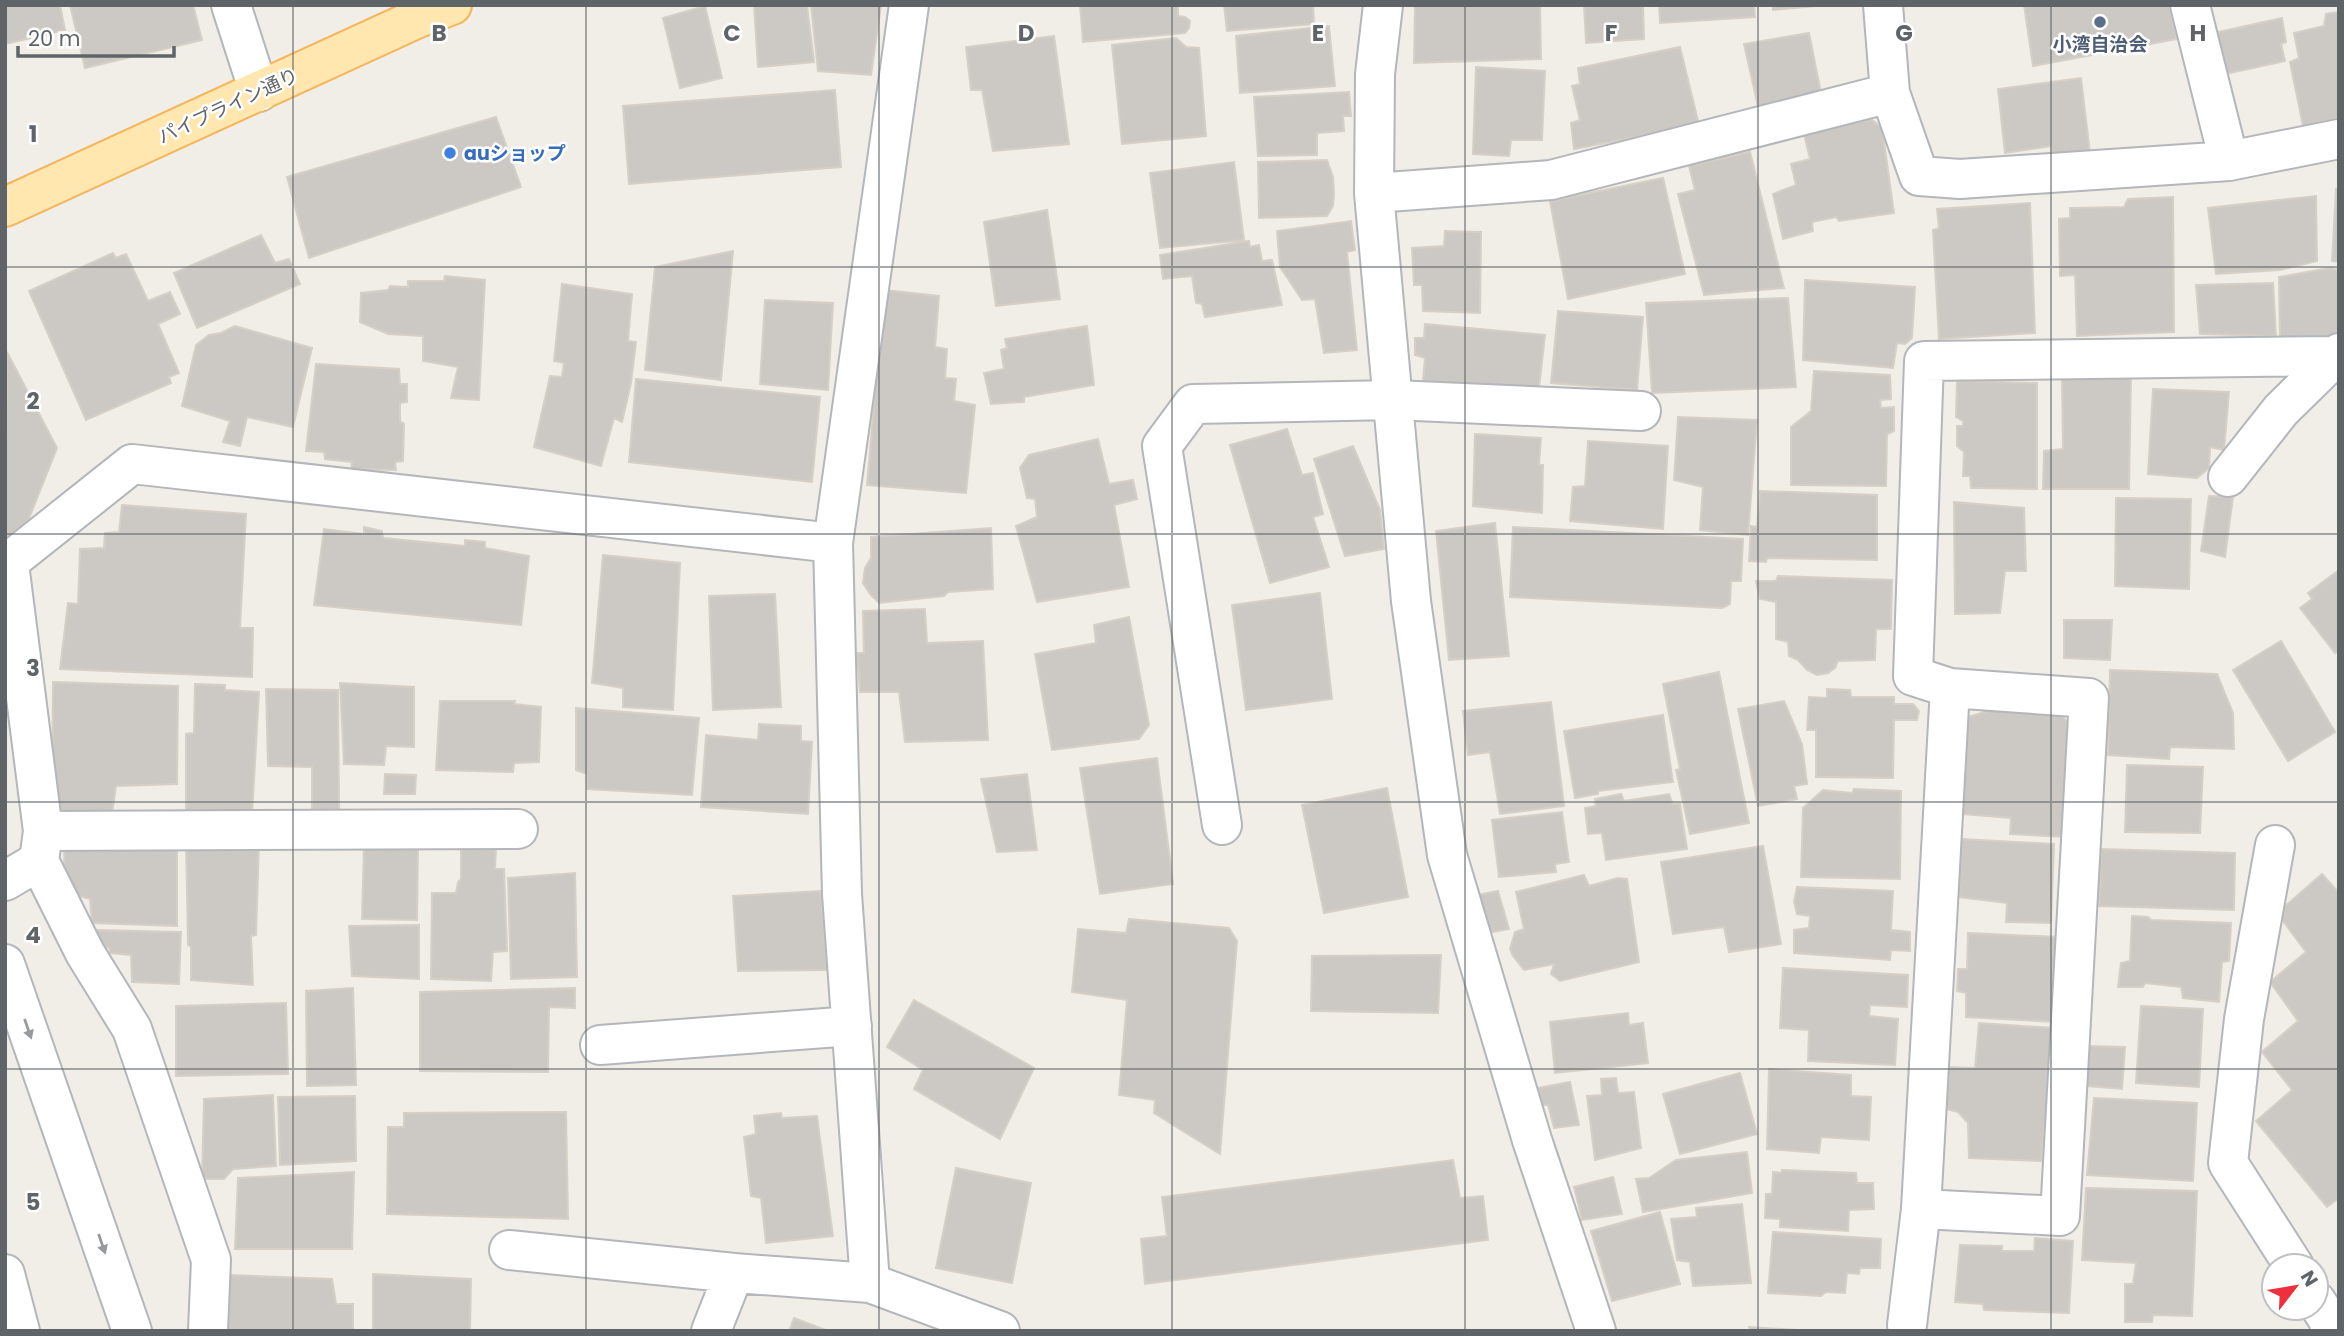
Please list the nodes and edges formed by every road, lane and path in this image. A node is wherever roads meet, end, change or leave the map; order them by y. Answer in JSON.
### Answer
{"nodes":[{"id":1,"x":231,"y":5,"type":"edge"},
{"id":2,"x":452,"y":5,"type":"edge"},
{"id":3,"x":909,"y":5,"type":"edge"},
{"id":4,"x":1383,"y":5,"type":"edge"},
{"id":5,"x":1883,"y":5,"type":"edge"},
{"id":6,"x":2190,"y":5,"type":"edge"},
{"id":7,"x":259,"y":92,"type":"junction"},
{"id":8,"x":1890,"y":93,"type":"junction"},
{"id":9,"x":2339,"y":139,"type":"edge"},
{"id":10,"x":2229,"y":161,"type":"junction"},
{"id":11,"x":1374,"y":193,"type":"junction"},
{"id":12,"x":5,"y":207,"type":"edge"},
{"id":13,"x":2337,"y":355,"type":"edge"},
{"id":14,"x":1394,"y":400,"type":"junction"},
{"id":15,"x":1641,"y":411,"type":"dead end"},
{"id":16,"x":2228,"y":477,"type":"dead end"},
{"id":17,"x":833,"y":543,"type":"junction"},
{"id":18,"x":7,"y":564,"type":"edge"},
{"id":19,"x":1950,"y":688,"type":"junction"},
{"id":20,"x":1222,"y":825,"type":"dead end"},
{"id":21,"x":518,"y":829,"type":"dead end"},
{"id":22,"x":2275,"y":845,"type":"dead end"},
{"id":23,"x":41,"y":846,"type":"junction"},
{"id":24,"x":5,"y":881,"type":"edge"},
{"id":25,"x":5,"y":964,"type":"edge"},
{"id":26,"x":852,"y":1026,"type":"junction"},
{"id":27,"x":600,"y":1045,"type":"dead end"},
{"id":28,"x":1921,"y":1209,"type":"junction"},
{"id":29,"x":509,"y":1250,"type":"dead end"},
{"id":30,"x":2285,"y":1252,"type":"edge"},
{"id":31,"x":734,"y":1273,"type":"junction"},
{"id":32,"x":5,"y":1274,"type":"edge"},
{"id":33,"x":870,"y":1283,"type":"junction"},
{"id":34,"x":1907,"y":1325,"type":"dead end"},
{"id":35,"x":20,"y":1331,"type":"edge"},
{"id":36,"x":132,"y":1331,"type":"edge"},
{"id":37,"x":208,"y":1331,"type":"edge"},
{"id":38,"x":711,"y":1331,"type":"edge"},
{"id":39,"x":1000,"y":1331,"type":"edge"},
{"id":40,"x":1595,"y":1331,"type":"edge"}],
"edges":[{"from":1,"to":7,"type":"street"},
{"from":2,"to":7,"type":"main road","name":"パイプライン通り"},
{"from":3,"to":17,"type":"street"},
{"from":4,"to":11,"type":"street"},
{"from":5,"to":8,"type":"street"},
{"from":6,"to":10,"type":"street"},
{"from":7,"to":12,"type":"main road","name":"パイプライン通り"},
{"from":8,"to":10,"type":"street"},
{"from":8,"to":11,"type":"street"},
{"from":9,"to":10,"type":"street"},
{"from":11,"to":14,"type":"street"},
{"from":13,"to":16,"type":"street"},
{"from":13,"to":19,"type":"street"},
{"from":14,"to":15,"type":"street"},
{"from":14,"to":20,"type":"street"},
{"from":14,"to":40,"type":"street"},
{"from":17,"to":18,"type":"street"},
{"from":17,"to":26,"type":"street"},
{"from":18,"to":23,"type":"street"},
{"from":19,"to":28,"type":"street"},
{"from":19,"to":28,"type":"street"},
{"from":21,"to":23,"type":"street"},
{"from":22,"to":30,"type":"street"},
{"from":23,"to":24,"type":"street"},
{"from":23,"to":37,"type":"street"},
{"from":25,"to":36,"type":"street","one_way":true},
{"from":26,"to":27,"type":"street"},
{"from":26,"to":33,"type":"street"},
{"from":28,"to":34,"type":"street"},
{"from":29,"to":31,"type":"street"},
{"from":31,"to":33,"type":"street"},
{"from":31,"to":38,"type":"street"},
{"from":32,"to":35,"type":"street"},
{"from":33,"to":39,"type":"street"}]}
